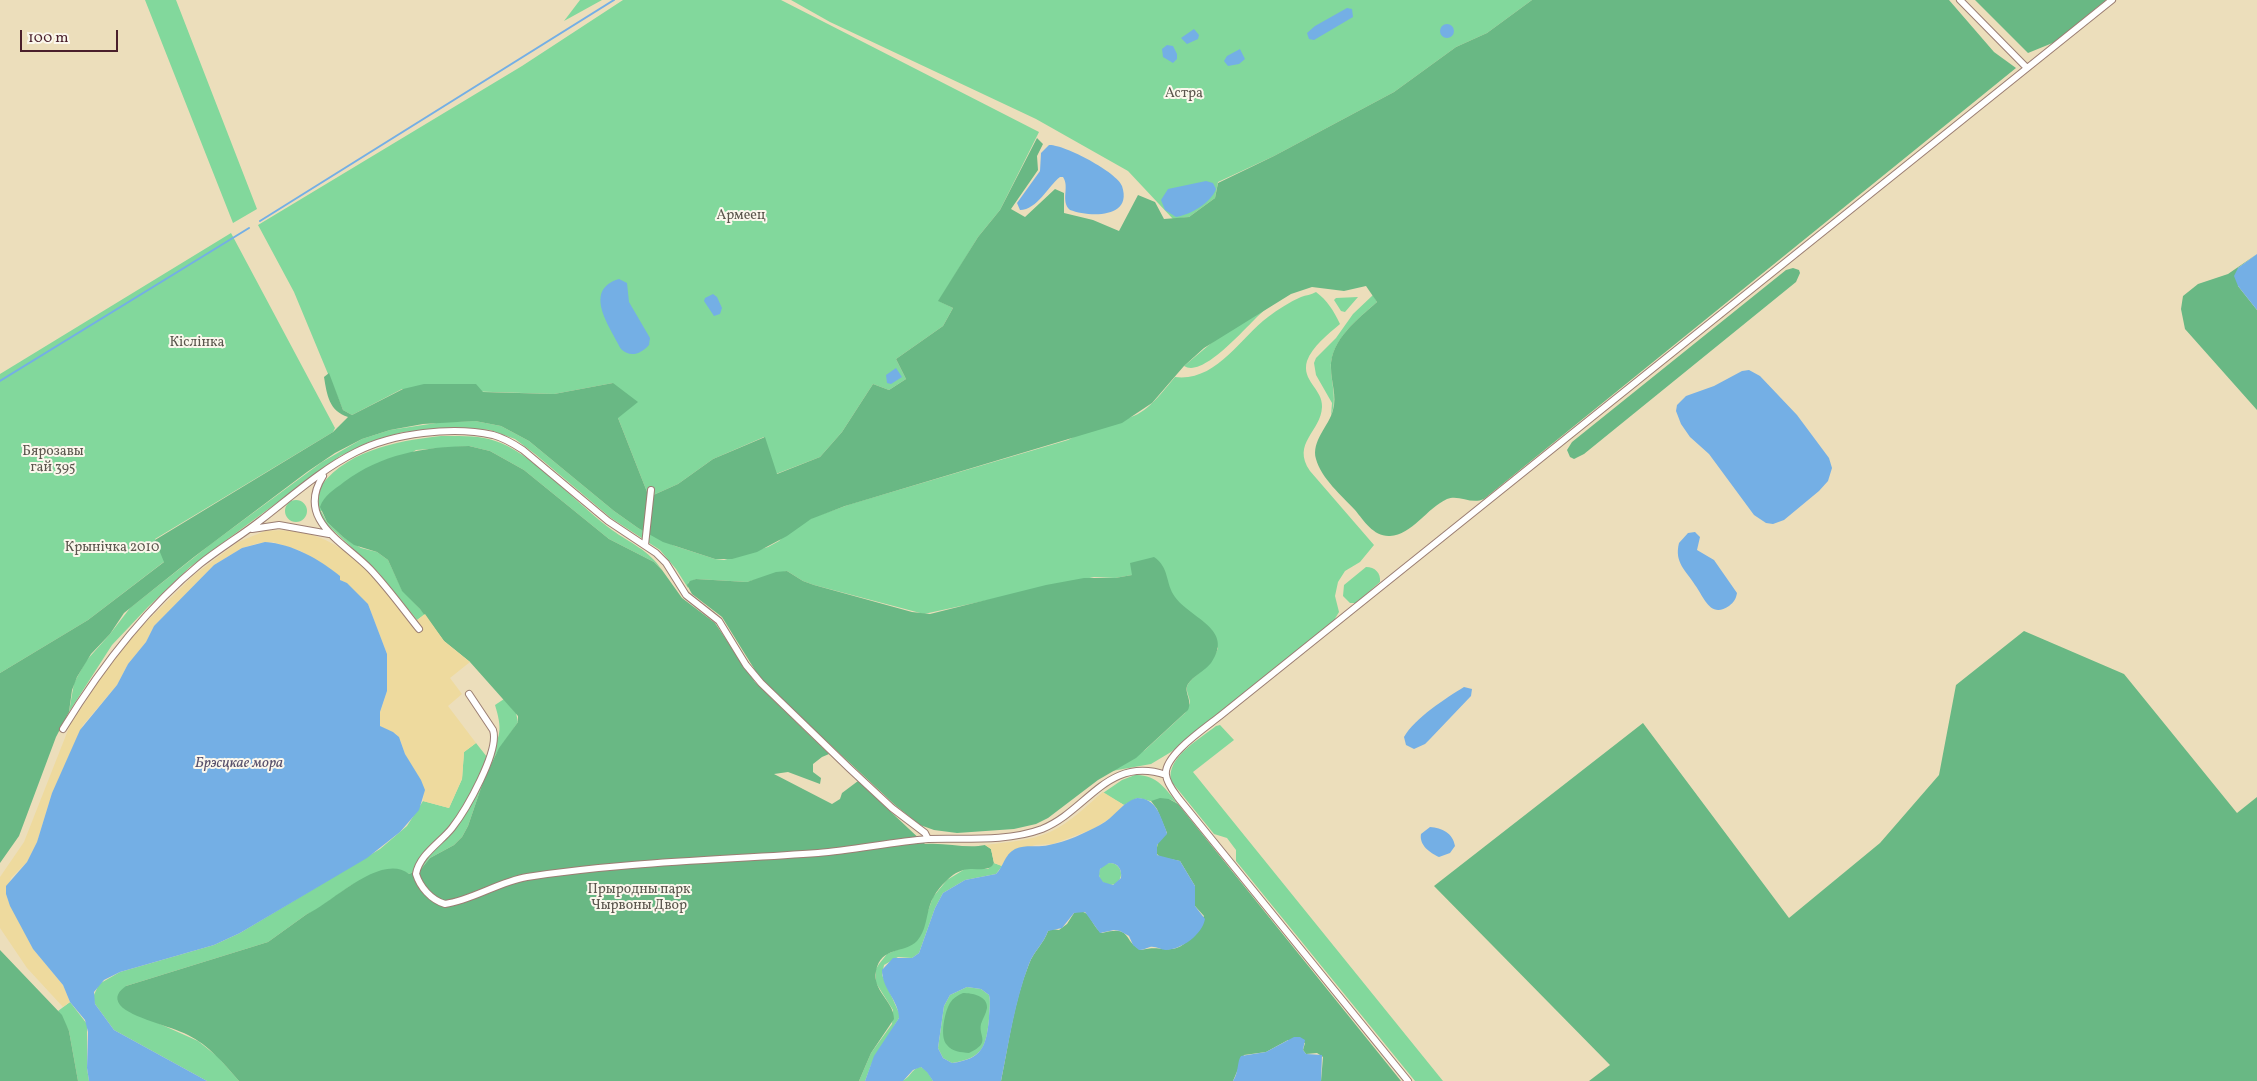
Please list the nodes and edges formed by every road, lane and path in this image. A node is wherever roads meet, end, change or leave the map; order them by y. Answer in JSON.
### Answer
{"nodes":[{"id":1,"x":1960,"y":0,"type":"edge"},
{"id":2,"x":2112,"y":0,"type":"edge"},
{"id":3,"x":2028,"y":68,"type":"junction"},
{"id":4,"x":325,"y":472,"type":"junction"},
{"id":5,"x":651,"y":490,"type":"dead end"},
{"id":6,"x":247,"y":531,"type":"junction"},
{"id":7,"x":329,"y":534,"type":"junction"},
{"id":8,"x":645,"y":545,"type":"junction"},
{"id":9,"x":419,"y":629,"type":"dead end"},
{"id":10,"x":469,"y":694,"type":"dead end"},
{"id":11,"x":64,"y":729,"type":"dead end"},
{"id":12,"x":1166,"y":775,"type":"junction"},
{"id":13,"x":928,"y":839,"type":"junction"},
{"id":14,"x":1408,"y":1081,"type":"edge"}],
"edges":[{"from":1,"to":3,"type":"street"},
{"from":2,"to":3,"type":"street"},
{"from":3,"to":12,"type":"street"},
{"from":4,"to":6,"type":"street"},
{"from":4,"to":7,"type":"street"},
{"from":4,"to":8,"type":"street"},
{"from":5,"to":8,"type":"street"},
{"from":6,"to":7,"type":"street"},
{"from":6,"to":11,"type":"street"},
{"from":7,"to":9,"type":"street"},
{"from":8,"to":13,"type":"street"},
{"from":10,"to":13,"type":"street"},
{"from":12,"to":13,"type":"street"},
{"from":12,"to":14,"type":"street"}]}
